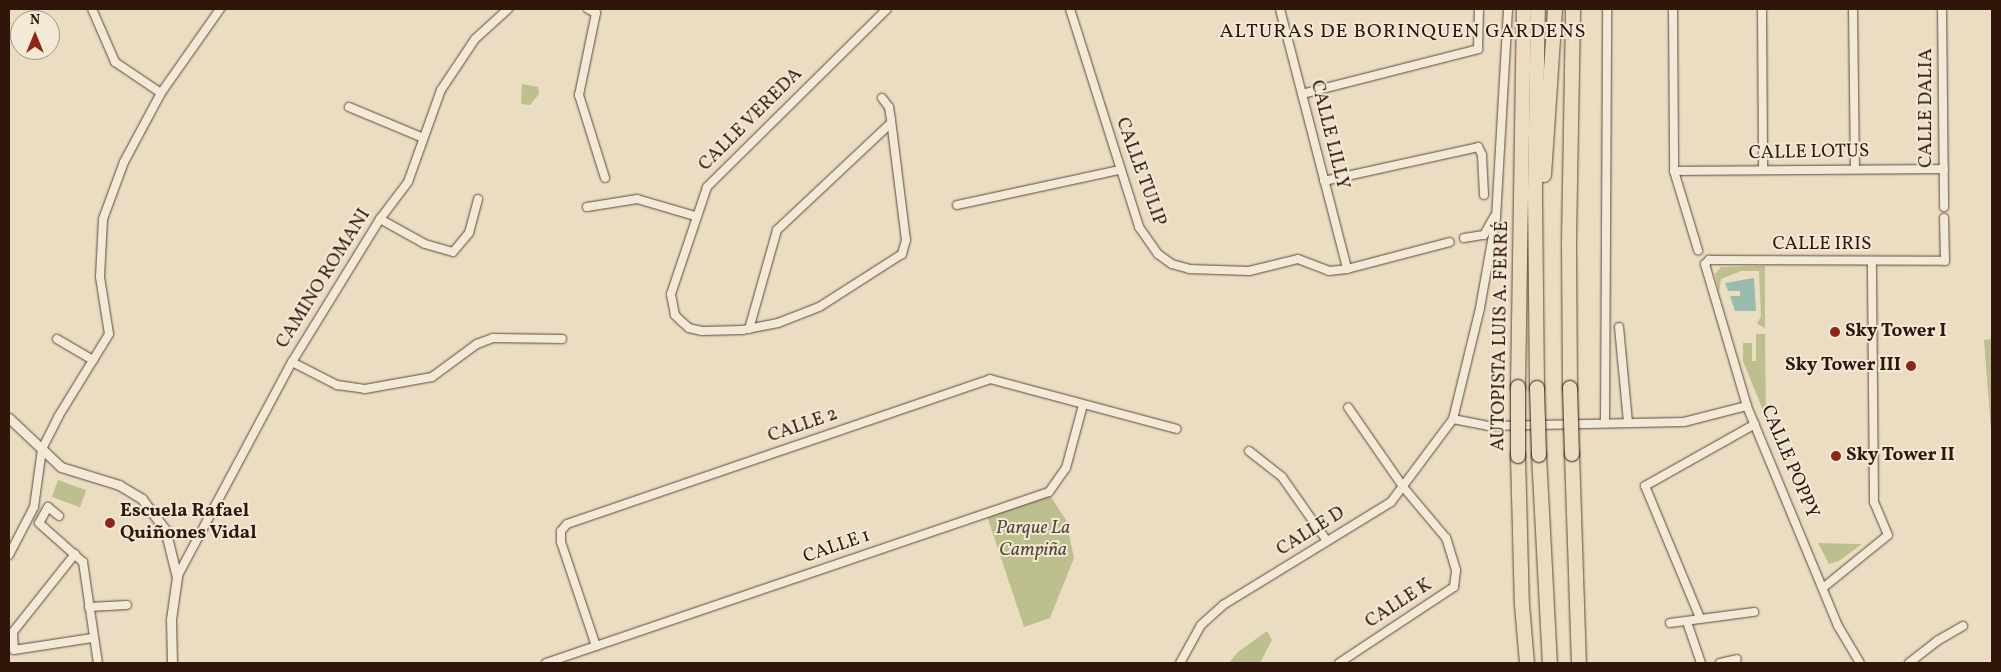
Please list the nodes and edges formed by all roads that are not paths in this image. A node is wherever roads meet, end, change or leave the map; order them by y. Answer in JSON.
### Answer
{"nodes":[{"id":1,"x":92,"y":9,"type":"edge"},
{"id":2,"x":220,"y":9,"type":"edge"},
{"id":3,"x":508,"y":9,"type":"edge"},
{"id":4,"x":588,"y":9,"type":"edge"},
{"id":5,"x":887,"y":9,"type":"edge"},
{"id":6,"x":1070,"y":9,"type":"edge"},
{"id":7,"x":1280,"y":9,"type":"edge"},
{"id":8,"x":1479,"y":9,"type":"edge"},
{"id":9,"x":1508,"y":9,"type":"edge"},
{"id":10,"x":1524,"y":9,"type":"edge"},
{"id":11,"x":1538,"y":9,"type":"edge"},
{"id":12,"x":1555,"y":9,"type":"edge"},
{"id":13,"x":1573,"y":9,"type":"edge"},
{"id":14,"x":1608,"y":9,"type":"edge"},
{"id":15,"x":1674,"y":9,"type":"edge"},
{"id":16,"x":1762,"y":9,"type":"edge"},
{"id":17,"x":1853,"y":9,"type":"edge"},
{"id":18,"x":1942,"y":9,"type":"edge"},
{"id":19,"x":161,"y":93,"type":"junction"},
{"id":20,"x":1302,"y":94,"type":"junction"},
{"id":21,"x":882,"y":98,"type":"dead end"},
{"id":22,"x":349,"y":107,"type":"dead end"},
{"id":23,"x":891,"y":123,"type":"junction"},
{"id":24,"x":422,"y":137,"type":"junction"},
{"id":25,"x":1944,"y":168,"type":"junction"},
{"id":26,"x":1855,"y":169,"type":"junction"},
{"id":27,"x":1119,"y":170,"type":"junction"},
{"id":28,"x":1763,"y":170,"type":"junction"},
{"id":29,"x":1674,"y":171,"type":"junction"},
{"id":30,"x":605,"y":178,"type":"dead end"},
{"id":31,"x":1324,"y":181,"type":"junction"},
{"id":32,"x":1484,"y":195,"type":"dead end"},
{"id":33,"x":478,"y":199,"type":"dead end"},
{"id":34,"x":957,"y":205,"type":"dead end"},
{"id":35,"x":587,"y":207,"type":"dead end"},
{"id":36,"x":1944,"y":207,"type":"dead end"},
{"id":37,"x":1497,"y":210,"type":"junction"},
{"id":38,"x":695,"y":216,"type":"junction"},
{"id":39,"x":1944,"y":218,"type":"dead end"},
{"id":40,"x":380,"y":219,"type":"junction"},
{"id":41,"x":1464,"y":238,"type":"dead end"},
{"id":42,"x":1450,"y":242,"type":"dead end"},
{"id":43,"x":1698,"y":250,"type":"dead end"},
{"id":44,"x":1872,"y":261,"type":"junction"},
{"id":45,"x":1704,"y":268,"type":"joint"},
{"id":46,"x":1347,"y":269,"type":"junction"},
{"id":47,"x":1536,"y":273,"type":"junction"},
{"id":48,"x":1619,"y":327,"type":"dead end"},
{"id":49,"x":749,"y":329,"type":"junction"},
{"id":50,"x":562,"y":338,"type":"dead end"},
{"id":51,"x":57,"y":339,"type":"dead end"},
{"id":52,"x":93,"y":360,"type":"junction"},
{"id":53,"x":292,"y":362,"type":"junction"},
{"id":54,"x":1083,"y":405,"type":"junction"},
{"id":55,"x":1747,"y":406,"type":"junction"},
{"id":56,"x":1348,"y":407,"type":"dead end"},
{"id":57,"x":9,"y":418,"type":"edge"},
{"id":58,"x":1453,"y":419,"type":"junction"},
{"id":59,"x":1628,"y":422,"type":"junction"},
{"id":60,"x":1605,"y":423,"type":"junction"},
{"id":61,"x":1755,"y":424,"type":"junction"},
{"id":62,"x":1176,"y":429,"type":"dead end"},
{"id":63,"x":42,"y":449,"type":"junction"},
{"id":64,"x":1249,"y":451,"type":"dead end"},
{"id":65,"x":1404,"y":488,"type":"junction"},
{"id":66,"x":59,"y":516,"type":"dead end"},
{"id":67,"x":1327,"y":541,"type":"junction"},
{"id":68,"x":75,"y":554,"type":"junction"},
{"id":69,"x":9,"y":556,"type":"edge"},
{"id":70,"x":177,"y":577,"type":"junction"},
{"id":71,"x":1824,"y":587,"type":"junction"},
{"id":72,"x":127,"y":605,"type":"dead end"},
{"id":73,"x":88,"y":607,"type":"junction"},
{"id":74,"x":1754,"y":612,"type":"dead end"},
{"id":75,"x":1700,"y":618,"type":"junction"},
{"id":76,"x":1687,"y":622,"type":"junction"},
{"id":77,"x":1670,"y":624,"type":"dead end"},
{"id":78,"x":1963,"y":626,"type":"dead end"},
{"id":79,"x":92,"y":638,"type":"junction"},
{"id":80,"x":596,"y":646,"type":"junction"},
{"id":81,"x":1737,"y":659,"type":"dead end"},
{"id":82,"x":98,"y":663,"type":"edge"},
{"id":83,"x":172,"y":663,"type":"edge"},
{"id":84,"x":546,"y":663,"type":"edge"},
{"id":85,"x":1180,"y":663,"type":"edge"},
{"id":86,"x":1339,"y":663,"type":"edge"},
{"id":87,"x":1527,"y":663,"type":"edge"},
{"id":88,"x":1550,"y":663,"type":"edge"},
{"id":89,"x":1580,"y":663,"type":"edge"},
{"id":90,"x":1701,"y":663,"type":"edge"},
{"id":91,"x":1720,"y":663,"type":"edge"},
{"id":92,"x":1860,"y":663,"type":"edge"},
{"id":93,"x":1909,"y":663,"type":"edge"}],
"edges":[{"from":1,"to":19,"type":"street"},
{"from":2,"to":19,"type":"street"},
{"from":3,"to":24,"type":"street","name":"CAMINO ROMANI"},
{"from":4,"to":30,"type":"street"},
{"from":5,"to":38,"type":"street","name":"CALLE VEREDA"},
{"from":6,"to":27,"type":"street","name":"CALLE TULIP"},
{"from":7,"to":20,"type":"street","name":"CALLE LILLY"},
{"from":8,"to":20,"type":"street"},
{"from":9,"to":37,"type":"street"},
{"from":10,"to":87,"type":"highway","name":"AUTOPISTA LUIS A. FERRÉ","bridge":true},
{"from":11,"to":47,"type":"highway"},
{"from":12,"to":47,"type":"highway"},
{"from":13,"to":89,"type":"highway","bridge":true},
{"from":14,"to":60,"type":"street"},
{"from":15,"to":29,"type":"street"},
{"from":16,"to":28,"type":"street"},
{"from":17,"to":26,"type":"street"},
{"from":18,"to":25,"type":"street","name":"CALLE DALIA"},
{"from":19,"to":52,"type":"street"},
{"from":20,"to":31,"type":"street","name":"CALLE LILLY"},
{"from":21,"to":23,"type":"street","name":"CALLE VEREDA"},
{"from":22,"to":24,"type":"street"},
{"from":23,"to":49,"type":"street"},
{"from":23,"to":49,"type":"street","name":"CALLE VEREDA"},
{"from":24,"to":40,"type":"street","name":"CAMINO ROMANI"},
{"from":25,"to":26,"type":"street","name":"CALLE LOTUS"},
{"from":25,"to":36,"type":"street","name":"CALLE DALIA"},
{"from":26,"to":28,"type":"street","name":"CALLE LOTUS"},
{"from":27,"to":34,"type":"street"},
{"from":27,"to":46,"type":"street","name":"CALLE TULIP"},
{"from":28,"to":29,"type":"street","name":"CALLE LOTUS"},
{"from":29,"to":43,"type":"street"},
{"from":31,"to":32,"type":"street"},
{"from":31,"to":46,"type":"street","name":"CALLE LILLY"},
{"from":33,"to":40,"type":"street"},
{"from":35,"to":38,"type":"street"},
{"from":37,"to":41,"type":"street"},
{"from":37,"to":58,"type":"street"},
{"from":38,"to":49,"type":"street","name":"CALLE VEREDA"},
{"from":39,"to":44,"type":"street","name":"CALLE IRIS"},
{"from":40,"to":53,"type":"street","name":"CAMINO ROMANI"},
{"from":42,"to":46,"type":"street","name":"CALLE TULIP"},
{"from":44,"to":45,"type":"street","name":"CALLE IRIS"},
{"from":44,"to":71,"type":"street"},
{"from":45,"to":55,"type":"street","name":"CALLE POPPY"},
{"from":47,"to":88,"type":"highway","bridge":true},
{"from":48,"to":59,"type":"street"},
{"from":50,"to":53,"type":"street"},
{"from":51,"to":52,"type":"street"},
{"from":52,"to":63,"type":"street"},
{"from":53,"to":70,"type":"street","name":"CAMINO ROMANI"},
{"from":54,"to":62,"type":"street","name":"CALLE 2"},
{"from":54,"to":80,"type":"street","name":"CALLE 1"},
{"from":54,"to":80,"type":"street","name":"CALLE 2"},
{"from":55,"to":59,"type":"street"},
{"from":55,"to":61,"type":"street","name":"CALLE POPPY"},
{"from":56,"to":65,"type":"street","name":"CALLE K"},
{"from":57,"to":63,"type":"street"},
{"from":58,"to":60,"type":"street"},
{"from":58,"to":65,"type":"street","name":"CALLE D"},
{"from":59,"to":60,"type":"street"},
{"from":61,"to":71,"type":"street","name":"CALLE POPPY"},
{"from":61,"to":75,"type":"street"},
{"from":63,"to":69,"type":"street"},
{"from":63,"to":70,"type":"street"},
{"from":64,"to":67,"type":"street"},
{"from":65,"to":67,"type":"street","name":"CALLE D"},
{"from":65,"to":86,"type":"street","name":"CALLE K"},
{"from":66,"to":68,"type":"street"},
{"from":67,"to":85,"type":"street","name":"CALLE D"},
{"from":68,"to":73,"type":"street"},
{"from":68,"to":79,"type":"street"},
{"from":70,"to":83,"type":"street"},
{"from":71,"to":92,"type":"street","name":"CALLE POPPY"},
{"from":72,"to":73,"type":"street"},
{"from":73,"to":79,"type":"street"},
{"from":74,"to":75,"type":"street"},
{"from":75,"to":76,"type":"street"},
{"from":76,"to":77,"type":"street"},
{"from":76,"to":90,"type":"street"},
{"from":78,"to":93,"type":"street"},
{"from":79,"to":82,"type":"street"},
{"from":80,"to":84,"type":"street","name":"CALLE 1"},
{"from":81,"to":91,"type":"street"}]}
